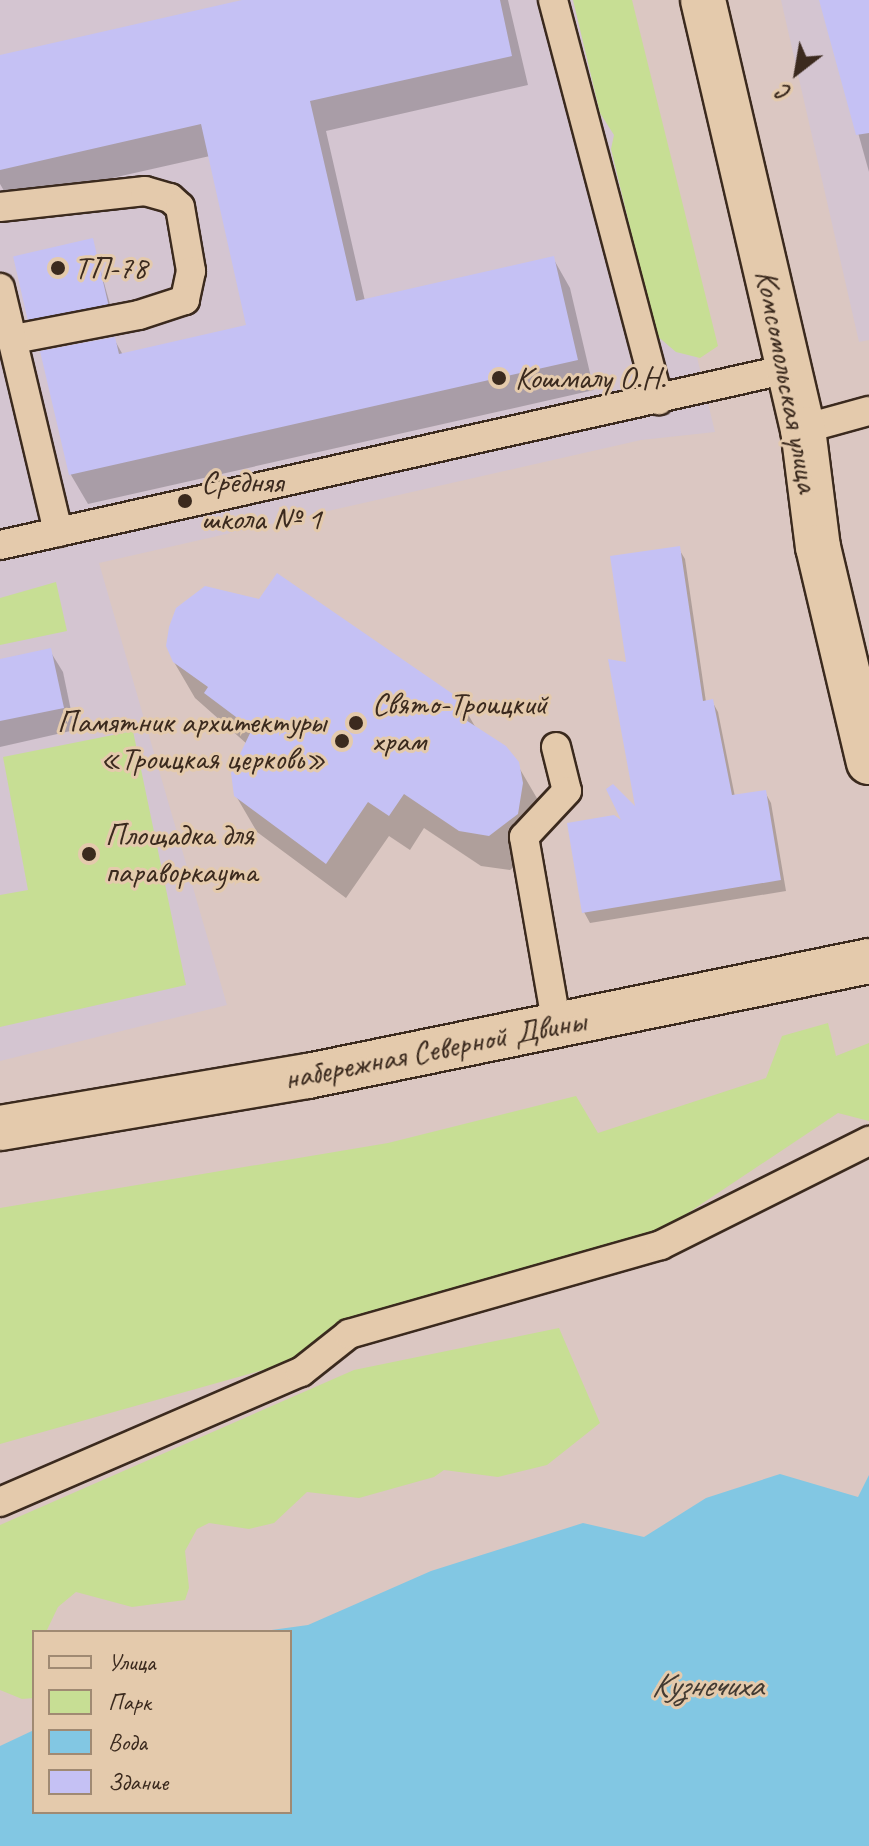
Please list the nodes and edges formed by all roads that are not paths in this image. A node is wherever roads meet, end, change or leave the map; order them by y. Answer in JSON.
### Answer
{"nodes":[{"id":1,"x":553,"y":0,"type":"edge"},
{"id":2,"x":703,"y":0,"type":"edge"},
{"id":3,"x":0,"y":207,"type":"edge"},
{"id":4,"x":0,"y":288,"type":"edge"},
{"id":5,"x":14,"y":339,"type":"junction"},
{"id":6,"x":788,"y":369,"type":"junction"},
{"id":7,"x":659,"y":400,"type":"junction"},
{"id":8,"x":869,"y":411,"type":"edge"},
{"id":9,"x":803,"y":429,"type":"junction"},
{"id":10,"x":58,"y":532,"type":"junction"},
{"id":11,"x":0,"y":545,"type":"edge"},
{"id":12,"x":556,"y":747,"type":"dead end"},
{"id":13,"x":869,"y":762,"type":"edge"},
{"id":14,"x":869,"y":961,"type":"edge"},
{"id":15,"x":557,"y":1026,"type":"junction"},
{"id":16,"x":0,"y":1128,"type":"edge"},
{"id":17,"x":869,"y":1141,"type":"edge"},
{"id":18,"x":0,"y":1502,"type":"edge"}],
"edges":[{"from":1,"to":7,"type":"lane"},
{"from":2,"to":6,"type":"street","name":"Комсомольская улица"},
{"from":3,"to":5,"type":"lane"},
{"from":4,"to":5,"type":"lane"},
{"from":5,"to":10,"type":"lane"},
{"from":6,"to":7,"type":"lane"},
{"from":6,"to":9,"type":"street","name":"Комсомольская улица"},
{"from":7,"to":10,"type":"lane"},
{"from":8,"to":9,"type":"lane"},
{"from":9,"to":13,"type":"street","name":"Комсомольская улица"},
{"from":10,"to":11,"type":"lane"},
{"from":12,"to":15,"type":"lane"},
{"from":14,"to":15,"type":"street","name":"набережная Северной Двины"},
{"from":15,"to":16,"type":"street","name":"набережная Северной Двины"},
{"from":17,"to":18,"type":"lane"}]}
